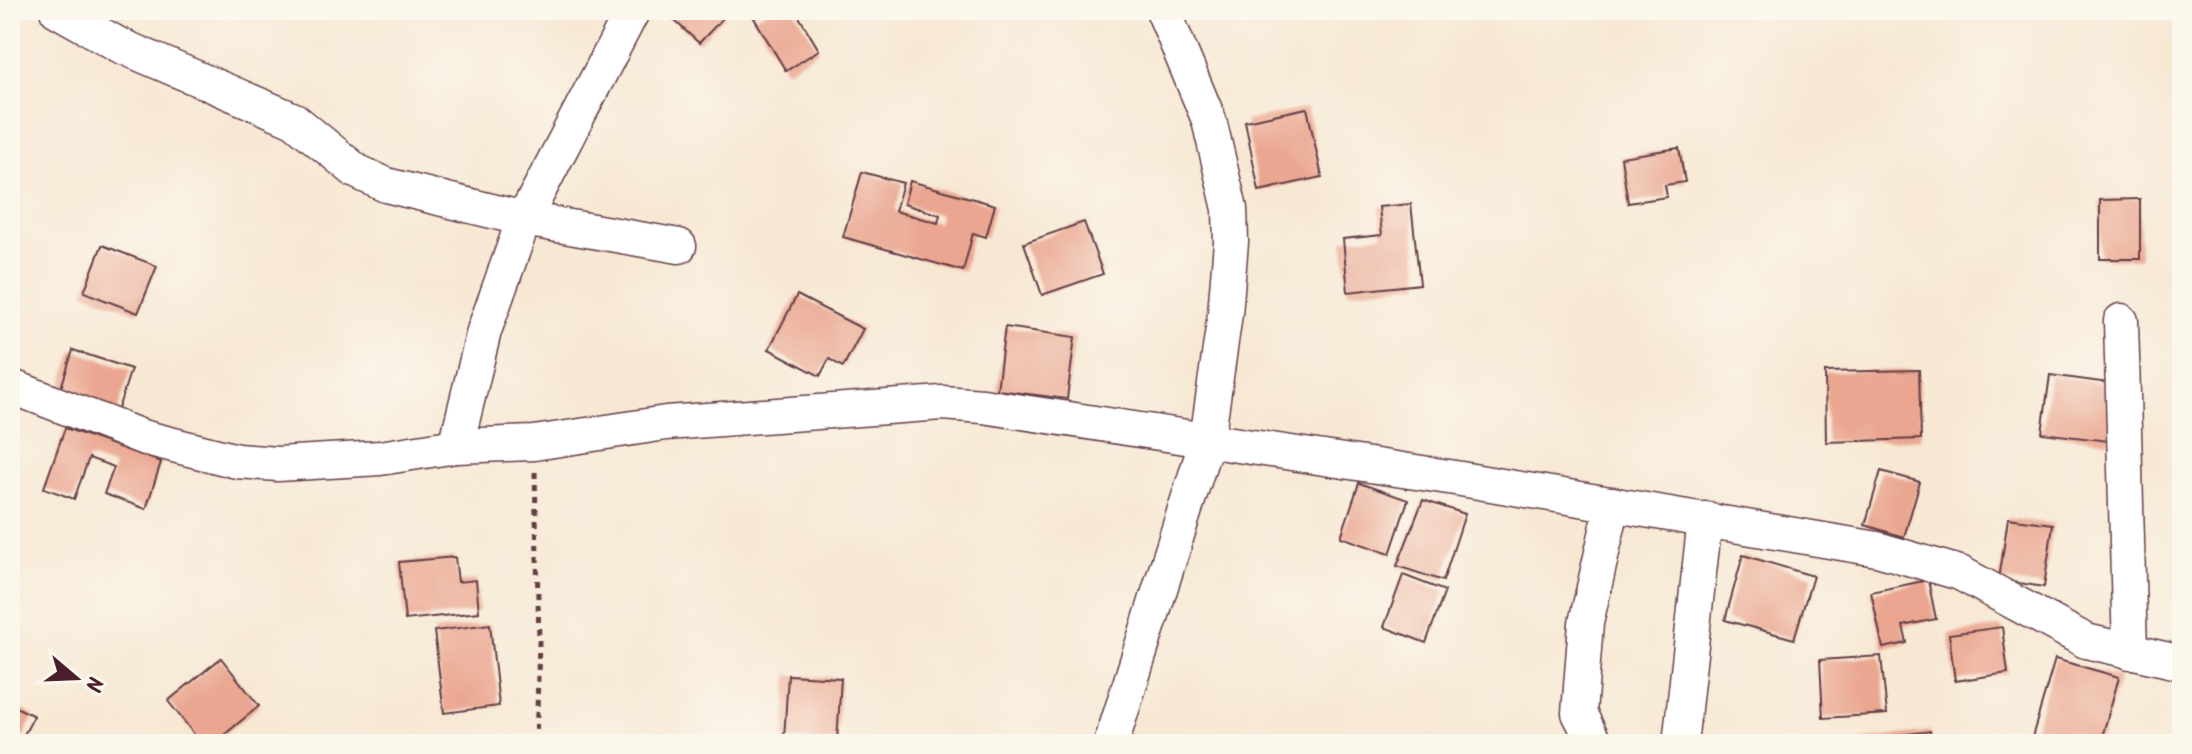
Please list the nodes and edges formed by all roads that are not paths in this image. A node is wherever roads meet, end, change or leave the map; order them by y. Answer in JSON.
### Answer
{"nodes":[{"id":1,"x":57,"y":10,"type":"edge"},
{"id":2,"x":633,"y":10,"type":"edge"},
{"id":3,"x":1163,"y":10,"type":"edge"},
{"id":4,"x":524,"y":219,"type":"junction"},
{"id":5,"x":679,"y":246,"type":"dead end"},
{"id":6,"x":2121,"y":321,"type":"dead end"},
{"id":7,"x":10,"y":386,"type":"edge"},
{"id":8,"x":1207,"y":440,"type":"junction"},
{"id":9,"x":456,"y":446,"type":"junction"},
{"id":10,"x":1613,"y":504,"type":"junction"},
{"id":11,"x":1705,"y":519,"type":"junction"},
{"id":12,"x":2130,"y":652,"type":"junction"},
{"id":13,"x":2182,"y":663,"type":"edge"},
{"id":14,"x":1111,"y":744,"type":"edge"},
{"id":15,"x":1595,"y":744,"type":"edge"},
{"id":16,"x":1680,"y":744,"type":"edge"}],
"edges":[{"from":1,"to":4,"type":"street"},
{"from":2,"to":4,"type":"street"},
{"from":3,"to":8,"type":"street"},
{"from":4,"to":5,"type":"street"},
{"from":4,"to":9,"type":"street"},
{"from":6,"to":12,"type":"street"},
{"from":7,"to":9,"type":"street"},
{"from":8,"to":9,"type":"street"},
{"from":8,"to":10,"type":"street"},
{"from":8,"to":14,"type":"street"},
{"from":10,"to":11,"type":"street"},
{"from":10,"to":15,"type":"street"},
{"from":11,"to":12,"type":"street"},
{"from":11,"to":16,"type":"street"},
{"from":12,"to":13,"type":"street"}]}
